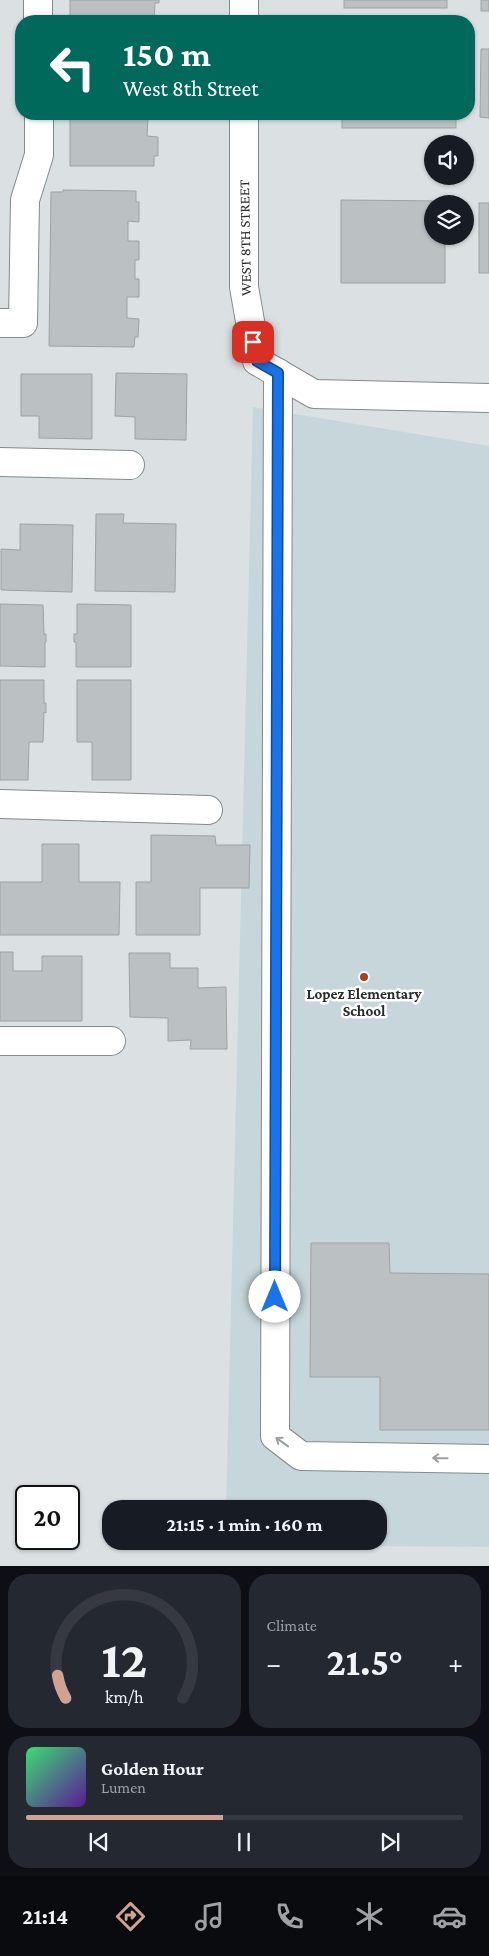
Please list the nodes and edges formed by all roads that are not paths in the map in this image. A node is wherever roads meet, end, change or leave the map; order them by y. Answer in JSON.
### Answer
{"nodes":[{"id":1,"x":38,"y":0,"type":"edge"},
{"id":2,"x":244,"y":0,"type":"edge"},
{"id":3,"x":38,"y":15,"type":"edge"},
{"id":4,"x":244,"y":15,"type":"edge"},
{"id":5,"x":39,"y":120,"type":"edge"},
{"id":6,"x":244,"y":120,"type":"edge"},
{"id":7,"x":0,"y":323,"type":"edge"},
{"id":8,"x":278,"y":373,"type":"junction"},
{"id":9,"x":489,"y":398,"type":"edge"},
{"id":10,"x":0,"y":462,"type":"edge"},
{"id":11,"x":130,"y":465,"type":"dead end"},
{"id":12,"x":0,"y":804,"type":"edge"},
{"id":13,"x":208,"y":810,"type":"dead end"},
{"id":14,"x":0,"y":1041,"type":"edge"},
{"id":15,"x":111,"y":1041,"type":"dead end"},
{"id":16,"x":489,"y":1459,"type":"edge"}],
"edges":[{"from":1,"to":3,"type":"street"},
{"from":2,"to":4,"type":"street"},
{"from":5,"to":7,"type":"street"},
{"from":6,"to":8,"type":"street","name":"WEST 8TH STREET"},
{"from":8,"to":9,"type":"street","name":"WEST 8TH STREET"},
{"from":16,"to":8,"type":"street","one_way":true},
{"from":10,"to":11,"type":"street"},
{"from":12,"to":13,"type":"street"},
{"from":14,"to":15,"type":"street"}]}
